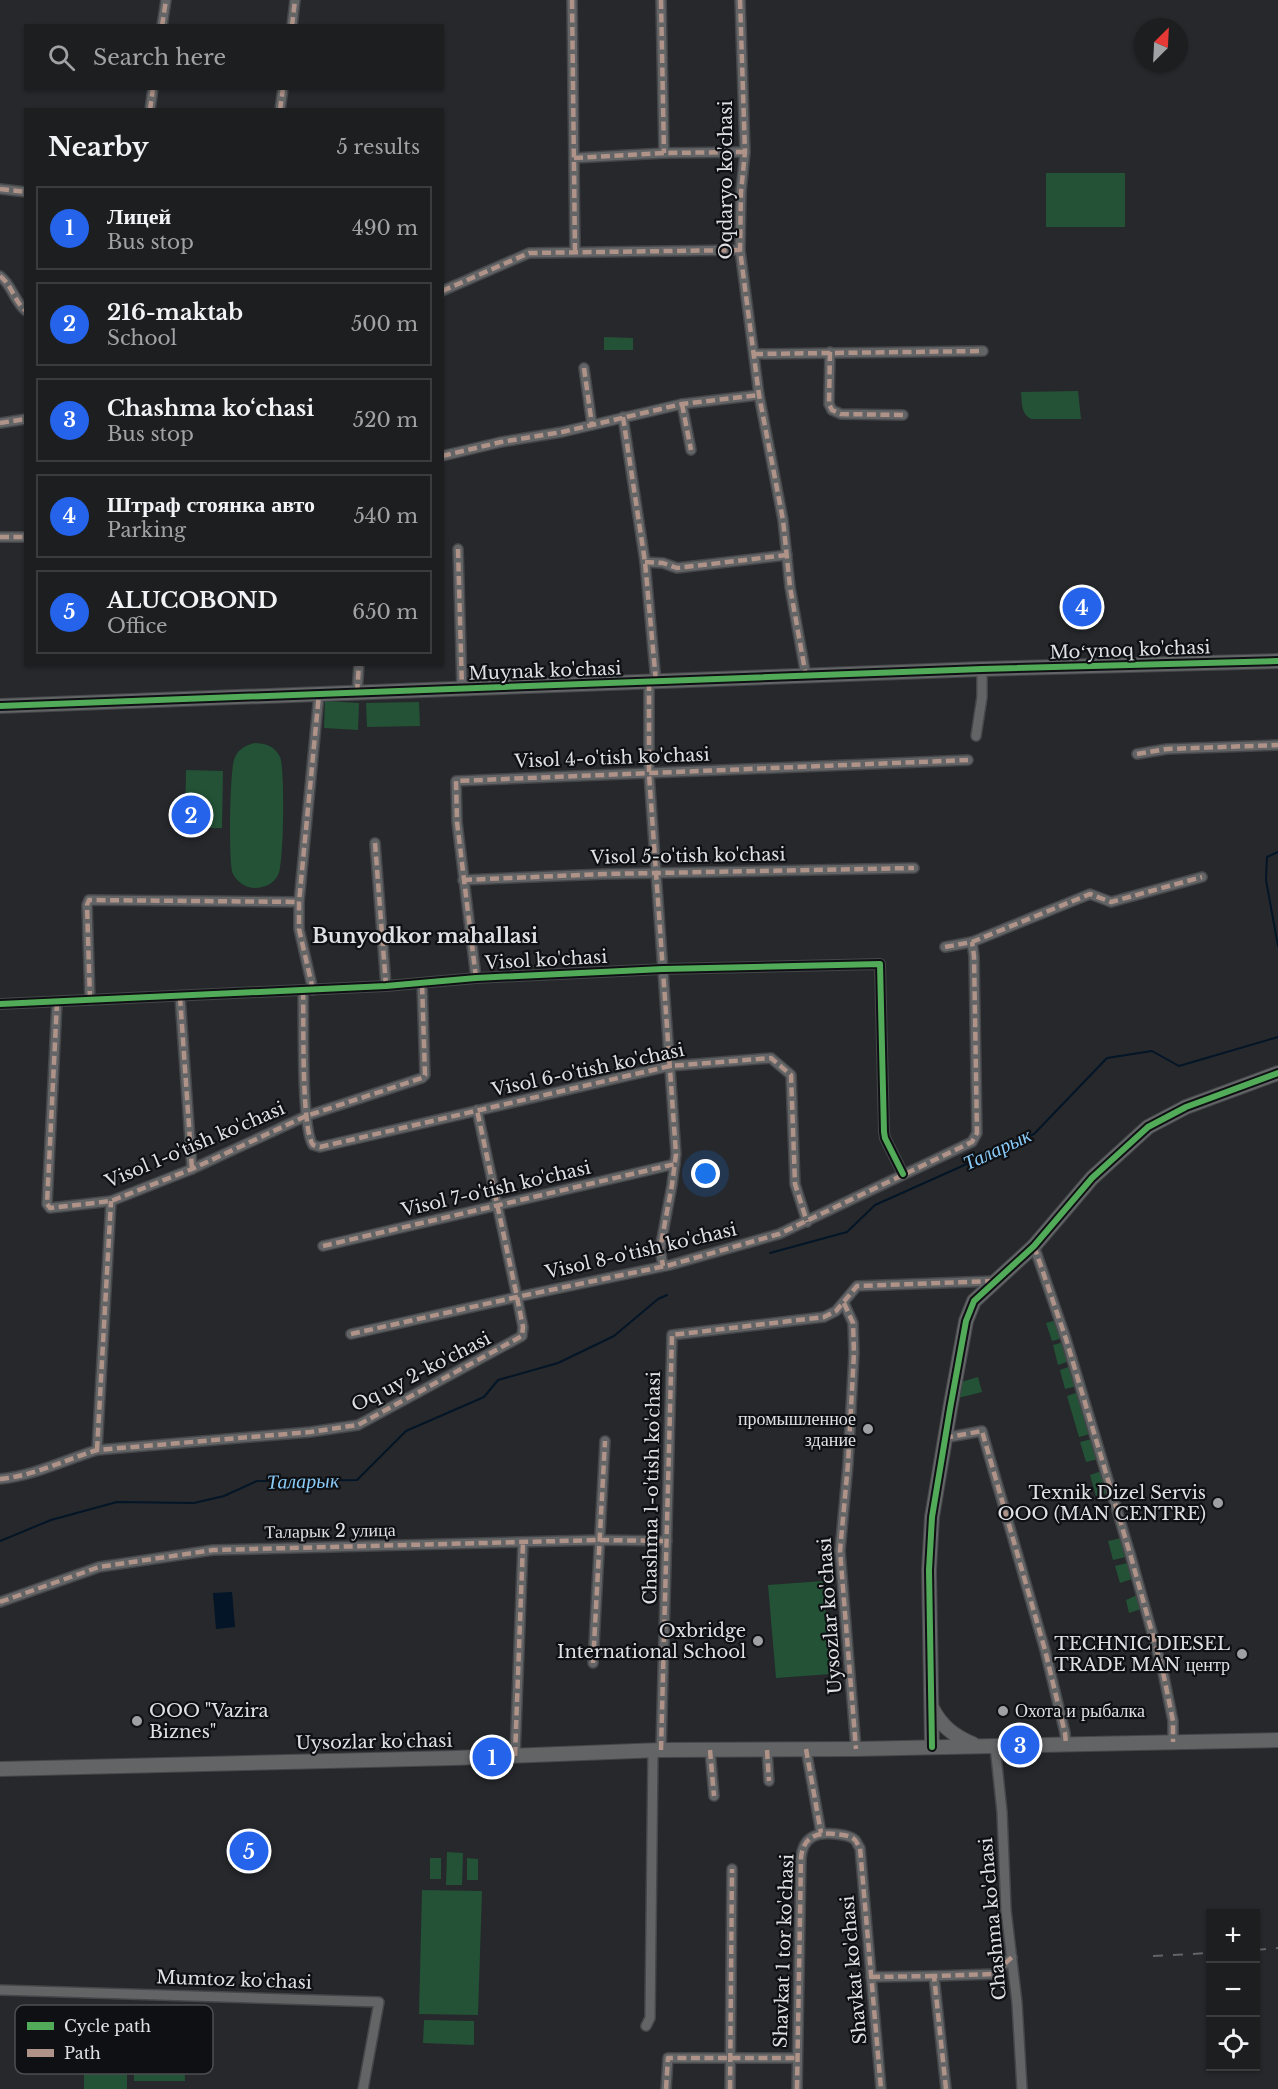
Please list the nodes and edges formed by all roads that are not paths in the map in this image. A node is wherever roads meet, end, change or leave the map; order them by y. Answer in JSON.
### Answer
{"nodes":[{"id":1,"x":165,"y":0,"type":"edge"},
{"id":2,"x":295,"y":0,"type":"edge"},
{"id":3,"x":572,"y":0,"type":"edge"},
{"id":4,"x":661,"y":0,"type":"edge"},
{"id":5,"x":740,"y":0,"type":"edge"},
{"id":6,"x":162,"y":24,"type":"edge"},
{"id":7,"x":292,"y":24,"type":"edge"},
{"id":8,"x":153,"y":90,"type":"edge"},
{"id":9,"x":283,"y":90,"type":"edge"},
{"id":10,"x":150,"y":108,"type":"edge"},
{"id":11,"x":280,"y":108,"type":"edge"},
{"id":12,"x":745,"y":152,"type":"junction"},
{"id":13,"x":664,"y":153,"type":"junction"},
{"id":14,"x":574,"y":158,"type":"junction"},
{"id":15,"x":0,"y":189,"type":"edge"},
{"id":16,"x":24,"y":192,"type":"edge"},
{"id":17,"x":740,"y":250,"type":"junction"},
{"id":18,"x":575,"y":252,"type":"junction"},
{"id":19,"x":0,"y":276,"type":"edge"},
{"id":20,"x":444,"y":290,"type":"edge"},
{"id":21,"x":24,"y":309,"type":"edge"},
{"id":22,"x":983,"y":351,"type":"dead end"},
{"id":23,"x":830,"y":352,"type":"junction"},
{"id":24,"x":754,"y":354,"type":"junction"},
{"id":25,"x":584,"y":368,"type":"dead end"},
{"id":26,"x":759,"y":395,"type":"junction"},
{"id":27,"x":682,"y":404,"type":"junction"},
{"id":28,"x":903,"y":415,"type":"dead end"},
{"id":29,"x":623,"y":417,"type":"junction"},
{"id":30,"x":24,"y":419,"type":"edge"},
{"id":31,"x":0,"y":423,"type":"edge"},
{"id":32,"x":592,"y":425,"type":"junction"},
{"id":33,"x":691,"y":450,"type":"dead end"},
{"id":34,"x":444,"y":456,"type":"edge"},
{"id":35,"x":0,"y":537,"type":"edge"},
{"id":36,"x":24,"y":537,"type":"edge"},
{"id":37,"x":458,"y":549,"type":"dead end"},
{"id":38,"x":787,"y":555,"type":"junction"},
{"id":39,"x":645,"y":562,"type":"junction"},
{"id":40,"x":1278,"y":661,"type":"edge"},
{"id":41,"x":359,"y":666,"type":"edge"},
{"id":42,"x":982,"y":669,"type":"junction"},
{"id":43,"x":807,"y":676,"type":"junction"},
{"id":44,"x":652,"y":682,"type":"junction"},
{"id":45,"x":462,"y":689,"type":"junction"},
{"id":46,"x":357,"y":693,"type":"junction"},
{"id":47,"x":319,"y":694,"type":"junction"},
{"id":48,"x":0,"y":706,"type":"edge"},
{"id":49,"x":976,"y":736,"type":"dead end"},
{"id":50,"x":1278,"y":745,"type":"edge"},
{"id":51,"x":1137,"y":754,"type":"dead end"},
{"id":52,"x":969,"y":759,"type":"dead end"},
{"id":53,"x":649,"y":774,"type":"junction"},
{"id":54,"x":375,"y":843,"type":"dead end"},
{"id":55,"x":914,"y":868,"type":"dead end"},
{"id":56,"x":655,"y":873,"type":"junction"},
{"id":57,"x":1202,"y":877,"type":"dead end"},
{"id":58,"x":463,"y":880,"type":"junction"},
{"id":59,"x":299,"y":902,"type":"junction"},
{"id":60,"x":972,"y":942,"type":"junction"},
{"id":61,"x":945,"y":948,"type":"dead end"},
{"id":62,"x":663,"y":969,"type":"junction"},
{"id":63,"x":476,"y":978,"type":"junction"},
{"id":64,"x":422,"y":983,"type":"junction"},
{"id":65,"x":386,"y":986,"type":"junction"},
{"id":66,"x":308,"y":990,"type":"junction"},
{"id":67,"x":180,"y":997,"type":"junction"},
{"id":68,"x":90,"y":1000,"type":"junction"},
{"id":69,"x":57,"y":1002,"type":"junction"},
{"id":70,"x":0,"y":1004,"type":"edge"},
{"id":71,"x":670,"y":1066,"type":"junction"},
{"id":72,"x":1278,"y":1073,"type":"edge"},
{"id":73,"x":477,"y":1110,"type":"junction"},
{"id":74,"x":306,"y":1116,"type":"junction"},
{"id":75,"x":675,"y":1164,"type":"junction"},
{"id":76,"x":192,"y":1169,"type":"junction"},
{"id":77,"x":903,"y":1174,"type":"junction"},
{"id":78,"x":111,"y":1201,"type":"junction"},
{"id":79,"x":497,"y":1205,"type":"junction"},
{"id":80,"x":807,"y":1222,"type":"junction"},
{"id":81,"x":323,"y":1246,"type":"dead end"},
{"id":82,"x":1034,"y":1246,"type":"junction"},
{"id":83,"x":663,"y":1266,"type":"junction"},
{"id":84,"x":994,"y":1281,"type":"junction"},
{"id":85,"x":518,"y":1297,"type":"junction"},
{"id":86,"x":844,"y":1303,"type":"junction"},
{"id":87,"x":351,"y":1335,"type":"dead end"},
{"id":88,"x":944,"y":1438,"type":"junction"},
{"id":89,"x":605,"y":1441,"type":"dead end"},
{"id":90,"x":97,"y":1450,"type":"junction"},
{"id":91,"x":0,"y":1479,"type":"edge"},
{"id":92,"x":598,"y":1540,"type":"junction"},
{"id":93,"x":667,"y":1541,"type":"junction"},
{"id":94,"x":522,"y":1542,"type":"junction"},
{"id":95,"x":0,"y":1602,"type":"edge"},
{"id":96,"x":593,"y":1663,"type":"dead end"},
{"id":97,"x":931,"y":1706,"type":"junction"},
{"id":98,"x":1278,"y":1740,"type":"edge"},
{"id":99,"x":1173,"y":1742,"type":"junction"},
{"id":100,"x":1066,"y":1744,"type":"junction"},
{"id":101,"x":981,"y":1746,"type":"junction"},
{"id":102,"x":995,"y":1746,"type":"junction"},
{"id":103,"x":932,"y":1747,"type":"junction"},
{"id":104,"x":806,"y":1749,"type":"junction"},
{"id":105,"x":856,"y":1749,"type":"junction"},
{"id":106,"x":657,"y":1750,"type":"junction"},
{"id":107,"x":710,"y":1750,"type":"junction"},
{"id":108,"x":767,"y":1750,"type":"junction"},
{"id":109,"x":515,"y":1756,"type":"junction"},
{"id":110,"x":0,"y":1769,"type":"edge"},
{"id":111,"x":769,"y":1781,"type":"dead end"},
{"id":112,"x":714,"y":1796,"type":"dead end"},
{"id":113,"x":821,"y":1833,"type":"junction"},
{"id":114,"x":732,"y":1869,"type":"dead end"},
{"id":115,"x":1012,"y":1957,"type":"junction"},
{"id":116,"x":934,"y":1976,"type":"junction"},
{"id":117,"x":871,"y":1977,"type":"junction"},
{"id":118,"x":0,"y":1990,"type":"edge"},
{"id":119,"x":646,"y":2026,"type":"dead end"},
{"id":120,"x":730,"y":2058,"type":"junction"},
{"id":121,"x":797,"y":2058,"type":"junction"},
{"id":122,"x":363,"y":2089,"type":"edge"},
{"id":123,"x":666,"y":2089,"type":"edge"},
{"id":124,"x":730,"y":2089,"type":"edge"},
{"id":125,"x":797,"y":2089,"type":"edge"},
{"id":126,"x":881,"y":2089,"type":"edge"},
{"id":127,"x":946,"y":2089,"type":"edge"},
{"id":128,"x":1022,"y":2089,"type":"edge"}],
"edges":[{"from":1,"to":6,"type":"street"},
{"from":2,"to":7,"type":"street"},
{"from":3,"to":14,"type":"street"},
{"from":4,"to":13,"type":"street"},
{"from":5,"to":12,"type":"street","name":"Oqdaryo ko'chasi"},
{"from":8,"to":10,"type":"street"},
{"from":9,"to":11,"type":"street"},
{"from":12,"to":13,"type":"street"},
{"from":12,"to":17,"type":"street","name":"Oqdaryo ko'chasi"},
{"from":13,"to":14,"type":"street"},
{"from":14,"to":18,"type":"street"},
{"from":15,"to":16,"type":"street"},
{"from":17,"to":18,"type":"street"},
{"from":17,"to":24,"type":"street","name":"Oqdaryo ko'chasi"},
{"from":18,"to":20,"type":"street"},
{"from":19,"to":21,"type":"street"},
{"from":22,"to":23,"type":"street"},
{"from":23,"to":24,"type":"street"},
{"from":23,"to":28,"type":"street"},
{"from":24,"to":26,"type":"street","name":"Oqdaryo ko'chasi"},
{"from":25,"to":32,"type":"street"},
{"from":26,"to":27,"type":"street"},
{"from":26,"to":38,"type":"street","name":"Oqdaryo ko'chasi"},
{"from":27,"to":29,"type":"street"},
{"from":27,"to":33,"type":"street"},
{"from":29,"to":32,"type":"street"},
{"from":29,"to":39,"type":"street"},
{"from":30,"to":31,"type":"street"},
{"from":32,"to":34,"type":"street"},
{"from":35,"to":36,"type":"street"},
{"from":37,"to":45,"type":"street"},
{"from":38,"to":39,"type":"street"},
{"from":38,"to":43,"type":"street","name":"Oqdaryo ko'chasi"},
{"from":39,"to":44,"type":"street"},
{"from":40,"to":42,"type":"street","name":"Moʻynoq ko'chasi"},
{"from":41,"to":46,"type":"street"},
{"from":42,"to":43,"type":"street","name":"Muynak ko'chasi"},
{"from":42,"to":49,"type":"street"},
{"from":43,"to":44,"type":"street","name":"Muynak ko'chasi"},
{"from":44,"to":45,"type":"street","name":"Muynak ko'chasi"},
{"from":44,"to":53,"type":"street"},
{"from":45,"to":46,"type":"street","name":"Muynak ko'chasi"},
{"from":46,"to":47,"type":"street","name":"Muynak ko'chasi"},
{"from":47,"to":48,"type":"street","name":"Muynak ko'chasi"},
{"from":47,"to":59,"type":"street"},
{"from":50,"to":51,"type":"street"},
{"from":52,"to":53,"type":"street","name":"Visol 4-o'tish ko'chasi"},
{"from":53,"to":56,"type":"street"},
{"from":53,"to":58,"type":"street","name":"Visol 4-o'tish ko'chasi"},
{"from":54,"to":65,"type":"street"},
{"from":55,"to":56,"type":"street","name":"Visol 5-o'tish ko'chasi"},
{"from":56,"to":58,"type":"street","name":"Visol 5-o'tish ko'chasi"},
{"from":56,"to":62,"type":"street"},
{"from":57,"to":60,"type":"street"},
{"from":58,"to":63,"type":"street","name":"Visol 4-o'tish ko'chasi"},
{"from":59,"to":66,"type":"street"},
{"from":59,"to":68,"type":"street"},
{"from":60,"to":61,"type":"street"},
{"from":60,"to":77,"type":"street","name":"Visol 8-o'tish ko'chasi"},
{"from":62,"to":63,"type":"street","name":"Visol ko'chasi"},
{"from":62,"to":71,"type":"street"},
{"from":62,"to":77,"type":"street","name":"Visol ko'chasi"},
{"from":63,"to":64,"type":"street","name":"Visol ko'chasi"},
{"from":64,"to":65,"type":"street","name":"Visol ko'chasi"},
{"from":64,"to":74,"type":"street","name":"Visol 1-o'tish ko'chasi"},
{"from":65,"to":66,"type":"street","name":"Visol ko'chasi"},
{"from":66,"to":67,"type":"street","name":"Visol ko'chasi"},
{"from":66,"to":74,"type":"street"},
{"from":67,"to":68,"type":"street","name":"Visol ko'chasi"},
{"from":67,"to":76,"type":"street"},
{"from":68,"to":69,"type":"street","name":"Visol ko'chasi"},
{"from":69,"to":70,"type":"street","name":"Visol ko'chasi"},
{"from":69,"to":78,"type":"street","name":"Visol 1-o'tish ko'chasi"},
{"from":71,"to":73,"type":"street","name":"Visol 6-o'tish ko'chasi"},
{"from":71,"to":75,"type":"street"},
{"from":71,"to":80,"type":"street","name":"Visol 6-o'tish ko'chasi"},
{"from":72,"to":82,"type":"street"},
{"from":73,"to":74,"type":"street","name":"Visol 6-o'tish ko'chasi"},
{"from":73,"to":79,"type":"street","name":"Oq uy 2-ko'chasi"},
{"from":74,"to":76,"type":"street","name":"Visol 1-o'tish ko'chasi"},
{"from":75,"to":79,"type":"street","name":"Visol 7-o'tish ko'chasi"},
{"from":75,"to":83,"type":"street"},
{"from":76,"to":78,"type":"street","name":"Visol 1-o'tish ko'chasi"},
{"from":77,"to":80,"type":"street","name":"Visol 8-o'tish ko'chasi"},
{"from":78,"to":90,"type":"street"},
{"from":79,"to":81,"type":"street","name":"Visol 7-o'tish ko'chasi"},
{"from":79,"to":85,"type":"street","name":"Oq uy 2-ko'chasi"},
{"from":80,"to":83,"type":"street","name":"Visol 8-o'tish ko'chasi"},
{"from":82,"to":84,"type":"street"},
{"from":82,"to":99,"type":"street"},
{"from":83,"to":85,"type":"street","name":"Visol 8-o'tish ko'chasi"},
{"from":84,"to":86,"type":"street"},
{"from":84,"to":88,"type":"street"},
{"from":85,"to":87,"type":"street","name":"Visol 8-o'tish ko'chasi"},
{"from":85,"to":90,"type":"street","name":"Oq uy 2-ko'chasi"},
{"from":86,"to":93,"type":"street","name":"Chashma 1-o'tish ko'chasi"},
{"from":86,"to":105,"type":"street","name":"Uysozlar ko'chasi"},
{"from":88,"to":97,"type":"street"},
{"from":88,"to":100,"type":"street"},
{"from":89,"to":92,"type":"street"},
{"from":90,"to":91,"type":"street","name":"Oq uy 2-ko'chasi"},
{"from":92,"to":93,"type":"street","name":"Таларык 2 улица"},
{"from":92,"to":94,"type":"street","name":"Таларык 2 улица"},
{"from":92,"to":96,"type":"street"},
{"from":93,"to":106,"type":"street","name":"Chashma 1-o'tish ko'chasi"},
{"from":94,"to":95,"type":"street","name":"Таларык 2 улица"},
{"from":94,"to":109,"type":"street"},
{"from":97,"to":101,"type":"street"},
{"from":97,"to":103,"type":"street"},
{"from":98,"to":99,"type":"street","name":"Uysozlar ko'chasi"},
{"from":99,"to":100,"type":"street","name":"Uysozlar ko'chasi"},
{"from":100,"to":102,"type":"street","name":"Uysozlar ko'chasi"},
{"from":101,"to":102,"type":"street","name":"Uysozlar ko'chasi"},
{"from":101,"to":103,"type":"street","name":"Uysozlar ko'chasi"},
{"from":102,"to":115,"type":"street","name":"Chashma ko'chasi"},
{"from":103,"to":105,"type":"street","name":"Uysozlar ko'chasi"},
{"from":104,"to":105,"type":"street","name":"Uysozlar ko'chasi"},
{"from":104,"to":108,"type":"street","name":"Uysozlar ko'chasi"},
{"from":104,"to":113,"type":"street"},
{"from":106,"to":107,"type":"street","name":"Uysozlar ko'chasi"},
{"from":106,"to":109,"type":"street","name":"Uysozlar ko'chasi"},
{"from":106,"to":119,"type":"street","name":"Chashma 1-o'tish ko'chasi"},
{"from":107,"to":108,"type":"street","name":"Uysozlar ko'chasi"},
{"from":107,"to":112,"type":"street"},
{"from":108,"to":111,"type":"street"},
{"from":109,"to":110,"type":"street","name":"Uysozlar ko'chasi"},
{"from":113,"to":117,"type":"street","name":"Shavkat ko'chasi"},
{"from":113,"to":121,"type":"street","name":"Shavkat 1 tor ko'chasi"},
{"from":114,"to":120,"type":"street"},
{"from":115,"to":116,"type":"street"},
{"from":115,"to":128,"type":"street","name":"Chashma ko'chasi"},
{"from":116,"to":117,"type":"street"},
{"from":116,"to":127,"type":"street"},
{"from":117,"to":126,"type":"street","name":"Shavkat ko'chasi"},
{"from":118,"to":122,"type":"street","name":"Mumtoz ko'chasi"},
{"from":120,"to":121,"type":"street"},
{"from":120,"to":123,"type":"street"},
{"from":120,"to":124,"type":"street"},
{"from":121,"to":125,"type":"street","name":"Shavkat 1 tor ko'chasi"}]}
